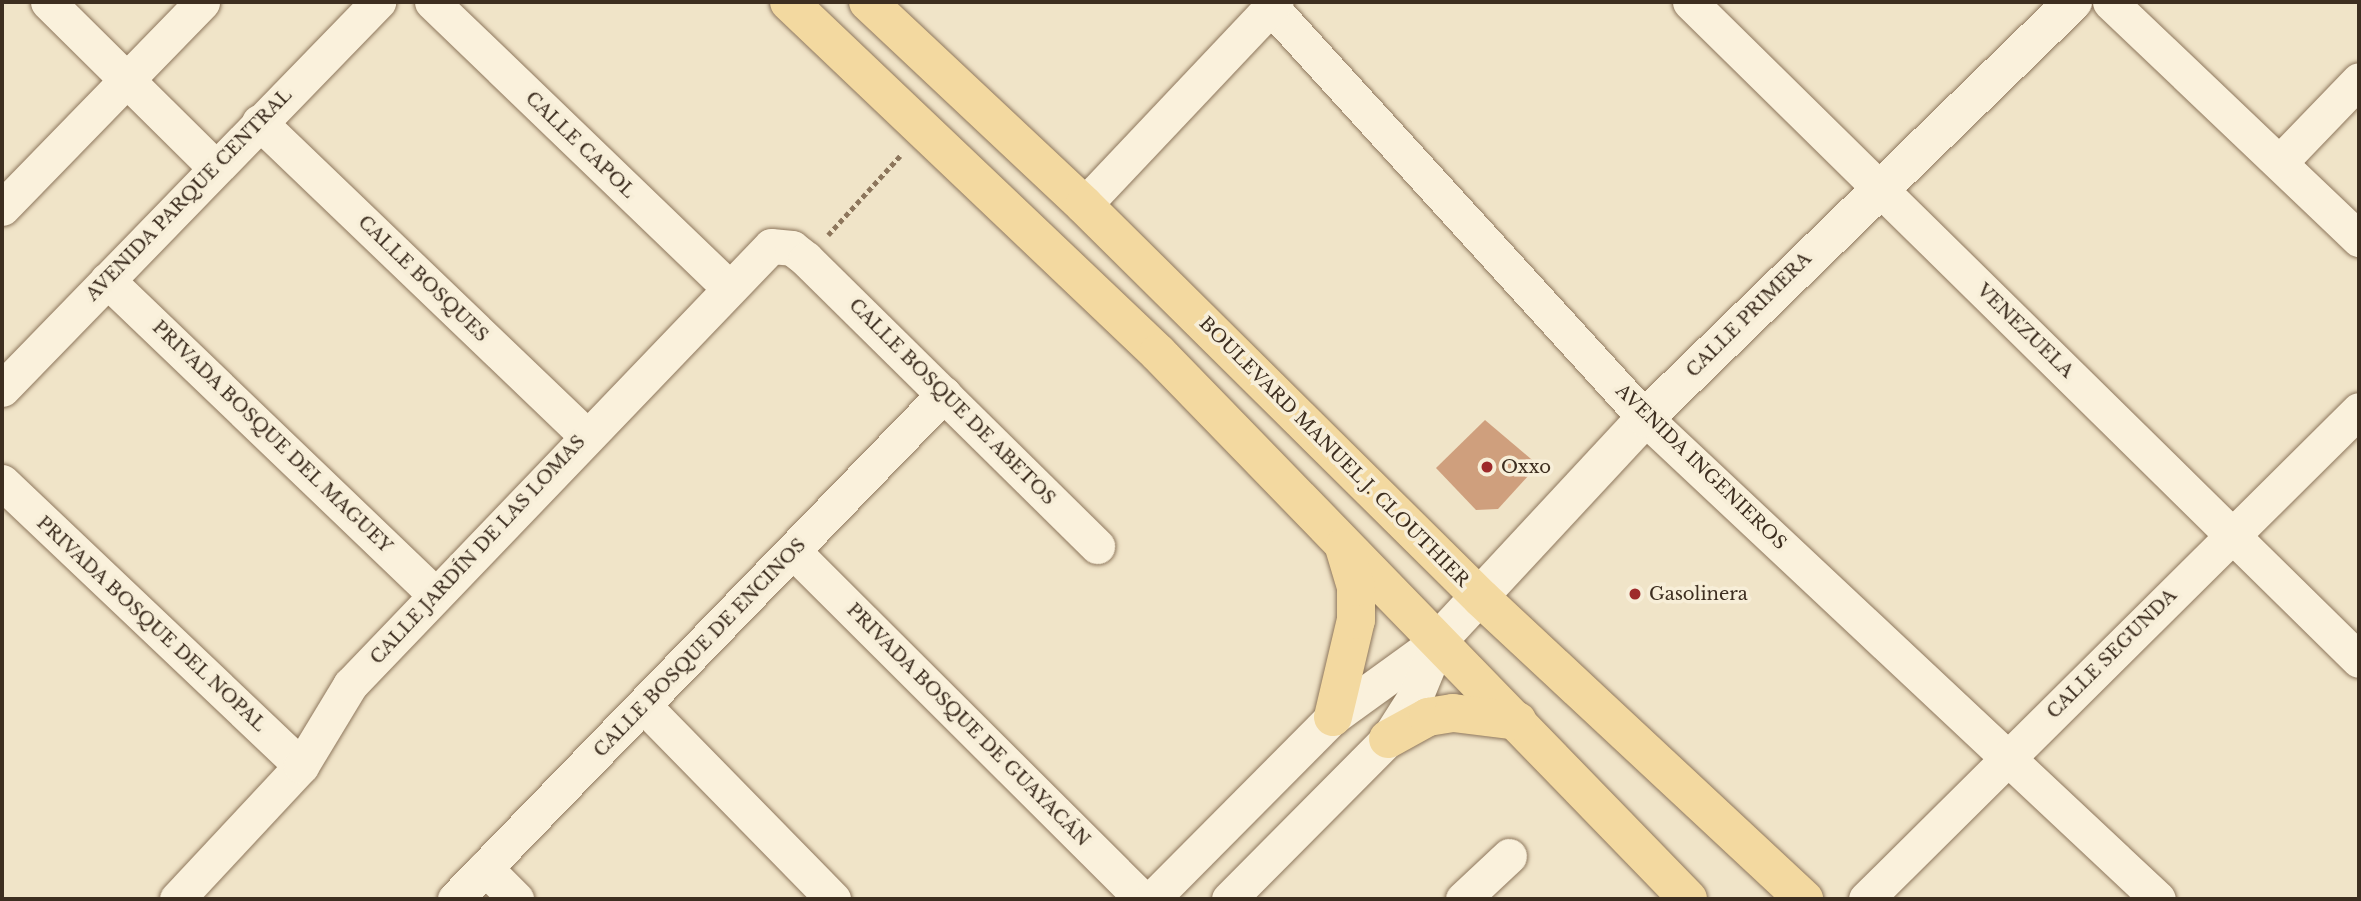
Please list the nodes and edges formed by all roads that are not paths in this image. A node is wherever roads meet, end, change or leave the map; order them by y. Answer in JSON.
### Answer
{"nodes":[{"id":1,"x":48,"y":2,"type":"edge"},
{"id":2,"x":202,"y":2,"type":"edge"},
{"id":3,"x":378,"y":2,"type":"edge"},
{"id":4,"x":432,"y":2,"type":"edge"},
{"id":5,"x":789,"y":2,"type":"edge"},
{"id":6,"x":868,"y":2,"type":"edge"},
{"id":7,"x":1690,"y":2,"type":"edge"},
{"id":8,"x":2073,"y":2,"type":"edge"},
{"id":9,"x":2110,"y":2,"type":"edge"},
{"id":10,"x":1274,"y":4,"type":"edge"},
{"id":11,"x":2359,"y":80,"type":"edge"},
{"id":12,"x":127,"y":81,"type":"junction"},
{"id":13,"x":259,"y":122,"type":"junction"},
{"id":14,"x":2281,"y":161,"type":"junction"},
{"id":15,"x":215,"y":167,"type":"junction"},
{"id":16,"x":1878,"y":189,"type":"junction"},
{"id":17,"x":1084,"y":205,"type":"junction"},
{"id":18,"x":2,"y":208,"type":"edge"},
{"id":19,"x":2359,"y":239,"type":"edge"},
{"id":20,"x":806,"y":259,"type":"joint"},
{"id":21,"x":107,"y":280,"type":"junction"},
{"id":22,"x":729,"y":288,"type":"junction"},
{"id":23,"x":2,"y":389,"type":"edge"},
{"id":24,"x":944,"y":394,"type":"junction"},
{"id":25,"x":2359,"y":410,"type":"edge"},
{"id":26,"x":1645,"y":418,"type":"junction"},
{"id":27,"x":587,"y":436,"type":"junction"},
{"id":28,"x":2,"y":482,"type":"edge"},
{"id":29,"x":2234,"y":533,"type":"junction"},
{"id":30,"x":1097,"y":546,"type":"dead end"},
{"id":31,"x":1345,"y":547,"type":"junction"},
{"id":32,"x":793,"y":551,"type":"junction"},
{"id":33,"x":436,"y":595,"type":"junction"},
{"id":34,"x":1482,"y":598,"type":"junction"},
{"id":35,"x":1438,"y":641,"type":"junction"},
{"id":36,"x":2359,"y":660,"type":"edge"},
{"id":37,"x":645,"y":707,"type":"junction"},
{"id":38,"x":1333,"y":717,"type":"junction"},
{"id":39,"x":1518,"y":721,"type":"junction"},
{"id":40,"x":1388,"y":739,"type":"junction"},
{"id":41,"x":2009,"y":756,"type":"junction"},
{"id":42,"x":301,"y":766,"type":"junction"},
{"id":43,"x":1509,"y":856,"type":"dead end"},
{"id":44,"x":485,"y":868,"type":"junction"},
{"id":45,"x":177,"y":899,"type":"edge"},
{"id":46,"x":455,"y":899,"type":"edge"},
{"id":47,"x":516,"y":899,"type":"edge"},
{"id":48,"x":833,"y":899,"type":"edge"},
{"id":49,"x":1142,"y":899,"type":"edge"},
{"id":50,"x":1152,"y":899,"type":"edge"},
{"id":51,"x":1229,"y":899,"type":"edge"},
{"id":52,"x":1462,"y":899,"type":"edge"},
{"id":53,"x":1688,"y":899,"type":"edge"},
{"id":54,"x":1804,"y":899,"type":"edge"},
{"id":55,"x":1866,"y":899,"type":"edge"},
{"id":56,"x":2158,"y":899,"type":"edge"}],
"edges":[{"from":1,"to":12,"type":"street"},
{"from":2,"to":12,"type":"street"},
{"from":3,"to":13,"type":"street","name":"AVENIDA PARQUE CENTRAL"},
{"from":4,"to":22,"type":"street","name":"CALLE CAPOL"},
{"from":5,"to":31,"type":"main road"},
{"from":6,"to":17,"type":"main road","name":"BOULEVARD MANUEL J. CLOUTHIER"},
{"from":7,"to":16,"type":"street","name":"VENEZUELA"},
{"from":8,"to":16,"type":"street","name":"CALLE PRIMERA"},
{"from":9,"to":14,"type":"street"},
{"from":10,"to":17,"type":"street"},
{"from":10,"to":26,"type":"street","name":"AVENIDA INGENIEROS"},
{"from":11,"to":14,"type":"street"},
{"from":12,"to":15,"type":"street"},
{"from":12,"to":18,"type":"street"},
{"from":13,"to":15,"type":"street","name":"AVENIDA PARQUE CENTRAL"},
{"from":13,"to":27,"type":"street","name":"CALLE BOSQUES"},
{"from":14,"to":19,"type":"street"},
{"from":15,"to":21,"type":"street","name":"AVENIDA PARQUE CENTRAL"},
{"from":16,"to":26,"type":"street","name":"CALLE PRIMERA"},
{"from":16,"to":29,"type":"street","name":"VENEZUELA"},
{"from":17,"to":34,"type":"main road","name":"BOULEVARD MANUEL J. CLOUTHIER"},
{"from":20,"to":22,"type":"street","name":"CALLE JARDÍN DE LAS LOMAS"},
{"from":20,"to":24,"type":"street","name":"CALLE BOSQUE DE ABETOS"},
{"from":21,"to":23,"type":"street","name":"AVENIDA PARQUE CENTRAL"},
{"from":21,"to":33,"type":"street","name":"PRIVADA BOSQUE DEL MAGUEY"},
{"from":22,"to":27,"type":"street","name":"CALLE JARDÍN DE LAS LOMAS"},
{"from":24,"to":30,"type":"street","name":"CALLE BOSQUE DE ABETOS"},
{"from":24,"to":32,"type":"street","name":"CALLE BOSQUE DE ENCINOS"},
{"from":25,"to":29,"type":"street","name":"CALLE SEGUNDA"},
{"from":26,"to":34,"type":"street","name":"CALLE PRIMERA"},
{"from":26,"to":41,"type":"street","name":"AVENIDA INGENIEROS"},
{"from":27,"to":33,"type":"street","name":"CALLE JARDÍN DE LAS LOMAS"},
{"from":28,"to":42,"type":"street","name":"PRIVADA BOSQUE DEL NOPAL"},
{"from":29,"to":36,"type":"street","name":"VENEZUELA"},
{"from":29,"to":41,"type":"street","name":"CALLE SEGUNDA"},
{"from":31,"to":35,"type":"main road"},
{"from":31,"to":38,"type":"main road"},
{"from":32,"to":37,"type":"street","name":"CALLE BOSQUE DE ENCINOS"},
{"from":32,"to":49,"type":"street","name":"PRIVADA BOSQUE DE GUAYACÁN"},
{"from":33,"to":42,"type":"street","name":"CALLE JARDÍN DE LAS LOMAS"},
{"from":34,"to":35,"type":"street","name":"CALLE PRIMERA"},
{"from":34,"to":54,"type":"main road","name":"BOULEVARD MANUEL J. CLOUTHIER"},
{"from":35,"to":38,"type":"street"},
{"from":35,"to":39,"type":"main road"},
{"from":35,"to":40,"type":"street"},
{"from":37,"to":44,"type":"street","name":"CALLE BOSQUE DE ENCINOS"},
{"from":37,"to":48,"type":"street"},
{"from":38,"to":50,"type":"street"},
{"from":39,"to":40,"type":"main road"},
{"from":39,"to":53,"type":"main road"},
{"from":40,"to":51,"type":"street"},
{"from":41,"to":55,"type":"street","name":"CALLE SEGUNDA"},
{"from":41,"to":56,"type":"street","name":"AVENIDA INGENIEROS"},
{"from":42,"to":45,"type":"street","name":"CALLE JARDÍN DE LAS LOMAS"},
{"from":43,"to":52,"type":"street"},
{"from":44,"to":46,"type":"street","name":"CALLE BOSQUE DE ENCINOS"},
{"from":44,"to":47,"type":"street"}]}
